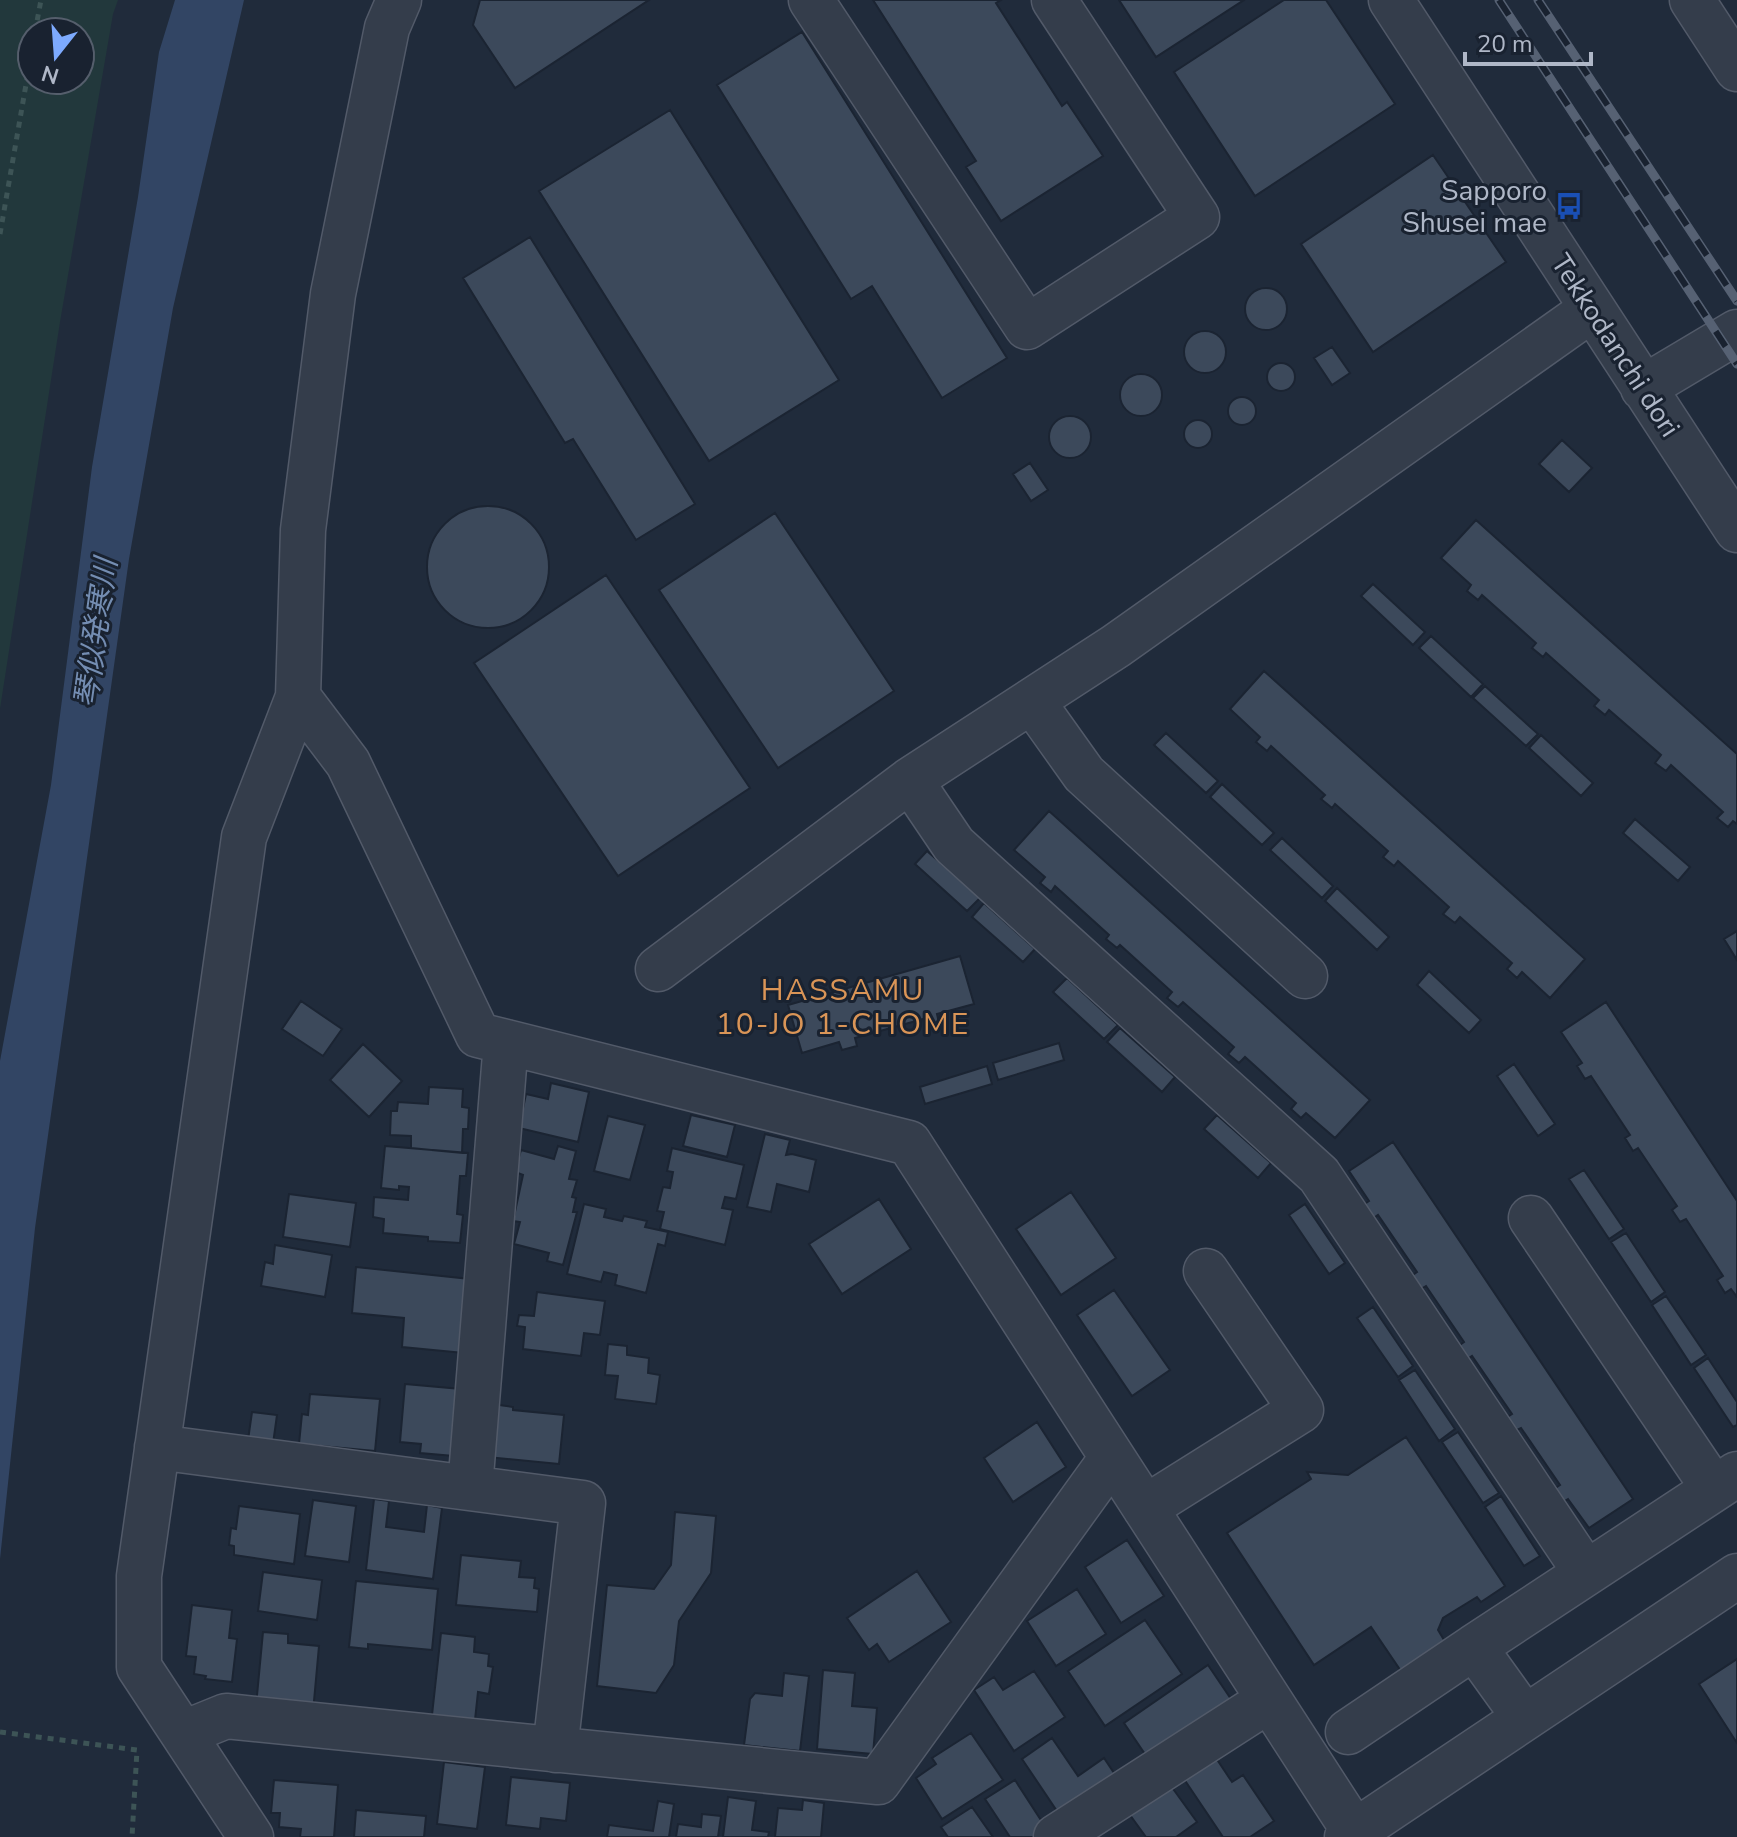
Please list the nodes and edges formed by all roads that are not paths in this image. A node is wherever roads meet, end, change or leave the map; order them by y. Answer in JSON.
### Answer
{"nodes":[{"id":1,"x":399,"y":0,"type":"edge"},
{"id":2,"x":811,"y":0,"type":"edge"},
{"id":3,"x":1054,"y":0,"type":"edge"},
{"id":4,"x":1391,"y":0,"type":"edge"},
{"id":5,"x":1692,"y":0,"type":"edge"},
{"id":6,"x":1737,"y":69,"type":"edge"},
{"id":7,"x":1592,"y":309,"type":"junction"},
{"id":8,"x":1737,"y":332,"type":"edge"},
{"id":9,"x":1643,"y":388,"type":"junction"},
{"id":10,"x":1737,"y":530,"type":"edge"},
{"id":11,"x":298,"y":697,"type":"junction"},
{"id":12,"x":1032,"y":701,"type":"junction"},
{"id":13,"x":910,"y":780,"type":"junction"},
{"id":14,"x":658,"y":969,"type":"dead end"},
{"id":15,"x":1305,"y":976,"type":"dead end"},
{"id":16,"x":506,"y":1042,"type":"junction"},
{"id":17,"x":1531,"y":1218,"type":"dead end"},
{"id":18,"x":1206,"y":1271,"type":"dead end"},
{"id":19,"x":157,"y":1447,"type":"junction"},
{"id":20,"x":1112,"y":1458,"type":"junction"},
{"id":21,"x":1726,"y":1481,"type":"edge"},
{"id":22,"x":470,"y":1488,"type":"junction"},
{"id":23,"x":1145,"y":1508,"type":"junction"},
{"id":24,"x":1586,"y":1573,"type":"junction"},
{"id":25,"x":1737,"y":1576,"type":"edge"},
{"id":26,"x":1474,"y":1647,"type":"junction"},
{"id":27,"x":1269,"y":1700,"type":"junction"},
{"id":28,"x":1525,"y":1718,"type":"junction"},
{"id":29,"x":1348,"y":1732,"type":"dead end"},
{"id":30,"x":184,"y":1733,"type":"junction"},
{"id":31,"x":555,"y":1750,"type":"junction"},
{"id":32,"x":1353,"y":1835,"type":"edge"},
{"id":33,"x":251,"y":1837,"type":"edge"},
{"id":34,"x":1056,"y":1837,"type":"edge"}],
"edges":[{"from":1,"to":11,"type":"street"},
{"from":2,"to":3,"type":"street"},
{"from":4,"to":7,"type":"street","name":"Tekkodanchi dori"},
{"from":5,"to":6,"type":"street"},
{"from":7,"to":9,"type":"street","name":"Tekkodanchi dori"},
{"from":7,"to":12,"type":"street"},
{"from":8,"to":9,"type":"street"},
{"from":9,"to":10,"type":"street","name":"Tekkodanchi dori"},
{"from":11,"to":16,"type":"street"},
{"from":11,"to":19,"type":"street"},
{"from":12,"to":13,"type":"street"},
{"from":12,"to":15,"type":"street"},
{"from":13,"to":14,"type":"street"},
{"from":13,"to":24,"type":"street"},
{"from":16,"to":20,"type":"street"},
{"from":16,"to":22,"type":"street"},
{"from":17,"to":21,"type":"street"},
{"from":18,"to":23,"type":"street"},
{"from":19,"to":22,"type":"street"},
{"from":19,"to":30,"type":"street"},
{"from":20,"to":23,"type":"street"},
{"from":20,"to":31,"type":"street"},
{"from":21,"to":24,"type":"street"},
{"from":22,"to":31,"type":"street"},
{"from":23,"to":27,"type":"street"},
{"from":24,"to":26,"type":"street"},
{"from":25,"to":28,"type":"street"},
{"from":26,"to":28,"type":"street"},
{"from":26,"to":29,"type":"street"},
{"from":27,"to":32,"type":"street"},
{"from":27,"to":34,"type":"street"},
{"from":28,"to":32,"type":"street"},
{"from":30,"to":31,"type":"street"},
{"from":30,"to":33,"type":"street"}]}
